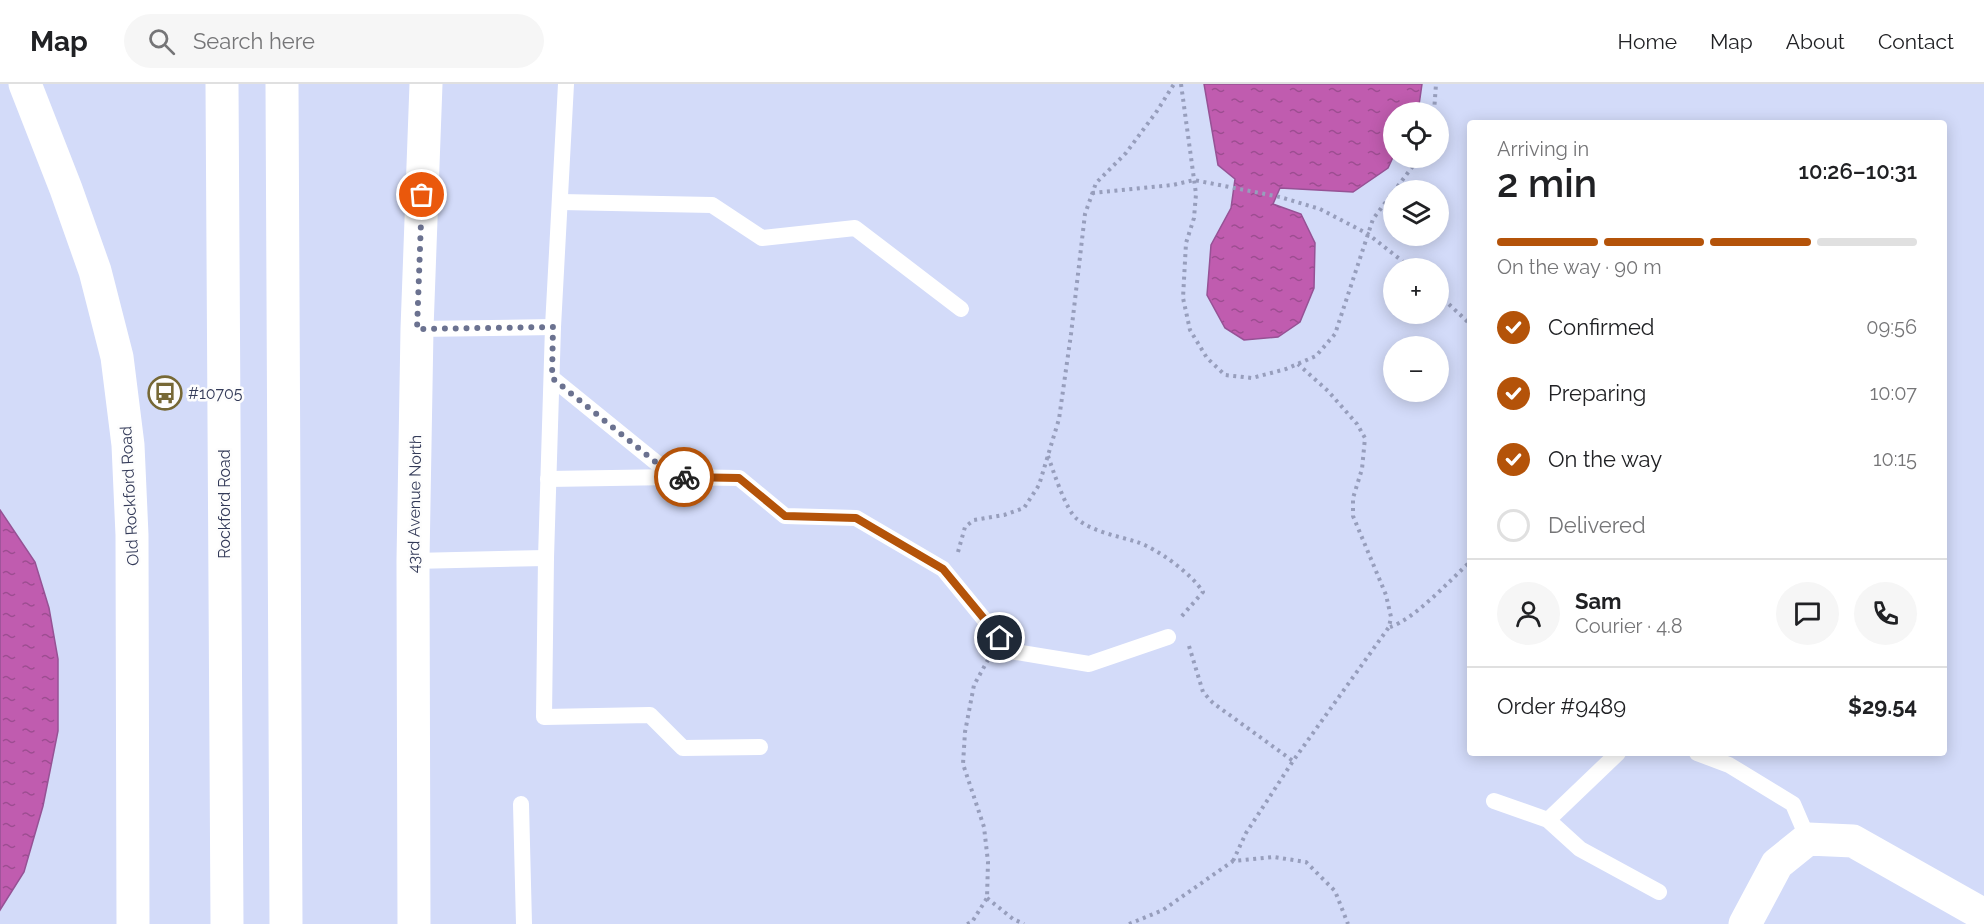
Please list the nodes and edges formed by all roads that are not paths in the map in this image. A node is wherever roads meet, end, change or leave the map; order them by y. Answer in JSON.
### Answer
{"nodes":[{"id":1,"x":25,"y":84,"type":"edge"},
{"id":2,"x":222,"y":84,"type":"edge"},
{"id":3,"x":282,"y":84,"type":"edge"},
{"id":4,"x":426,"y":84,"type":"edge"},
{"id":5,"x":566,"y":84,"type":"edge"},
{"id":6,"x":561,"y":202,"type":"junction"},
{"id":7,"x":961,"y":309,"type":"dead end"},
{"id":8,"x":553,"y":327,"type":"junction"},
{"id":9,"x":417,"y":329,"type":"junction"},
{"id":10,"x":552,"y":378,"type":"junction"},
{"id":11,"x":674,"y":477,"type":"junction"},
{"id":12,"x":548,"y":479,"type":"junction"},
{"id":13,"x":546,"y":558,"type":"junction"},
{"id":14,"x":413,"y":561,"type":"junction"},
{"id":15,"x":1168,"y":637,"type":"dead end"},
{"id":16,"x":760,"y":747,"type":"dead end"},
{"id":17,"x":1615,"y":756,"type":"edge"},
{"id":18,"x":1705,"y":756,"type":"edge"},
{"id":19,"x":1494,"y":801,"type":"dead end"},
{"id":20,"x":521,"y":804,"type":"dead end"},
{"id":21,"x":1548,"y":820,"type":"junction"},
{"id":22,"x":1808,"y":839,"type":"junction"},
{"id":23,"x":1659,"y":892,"type":"dead end"},
{"id":24,"x":1984,"y":915,"type":"edge"},
{"id":25,"x":133,"y":924,"type":"edge"},
{"id":26,"x":227,"y":924,"type":"edge"},
{"id":27,"x":286,"y":924,"type":"edge"},
{"id":28,"x":414,"y":924,"type":"edge"},
{"id":29,"x":524,"y":924,"type":"edge"},
{"id":30,"x":1745,"y":924,"type":"edge"}],
"edges":[{"from":1,"to":25,"type":"street","name":"Old Rockford Road"},
{"from":2,"to":26,"type":"street","name":"Rockford Road"},
{"from":3,"to":27,"type":"street"},
{"from":4,"to":9,"type":"street","name":"43rd Avenue North"},
{"from":5,"to":6,"type":"lane"},
{"from":6,"to":7,"type":"lane"},
{"from":6,"to":8,"type":"lane"},
{"from":8,"to":9,"type":"lane"},
{"from":8,"to":10,"type":"lane"},
{"from":9,"to":14,"type":"street","name":"43rd Avenue North"},
{"from":10,"to":11,"type":"lane"},
{"from":10,"to":12,"type":"lane"},
{"from":11,"to":12,"type":"lane"},
{"from":11,"to":15,"type":"lane"},
{"from":12,"to":13,"type":"lane"},
{"from":13,"to":14,"type":"lane"},
{"from":13,"to":16,"type":"lane"},
{"from":14,"to":28,"type":"street","name":"43rd Avenue North"},
{"from":17,"to":21,"type":"lane"},
{"from":18,"to":22,"type":"lane"},
{"from":19,"to":21,"type":"lane"},
{"from":20,"to":29,"type":"lane"},
{"from":21,"to":23,"type":"lane"},
{"from":22,"to":24,"type":"street"},
{"from":22,"to":30,"type":"street"}]}
